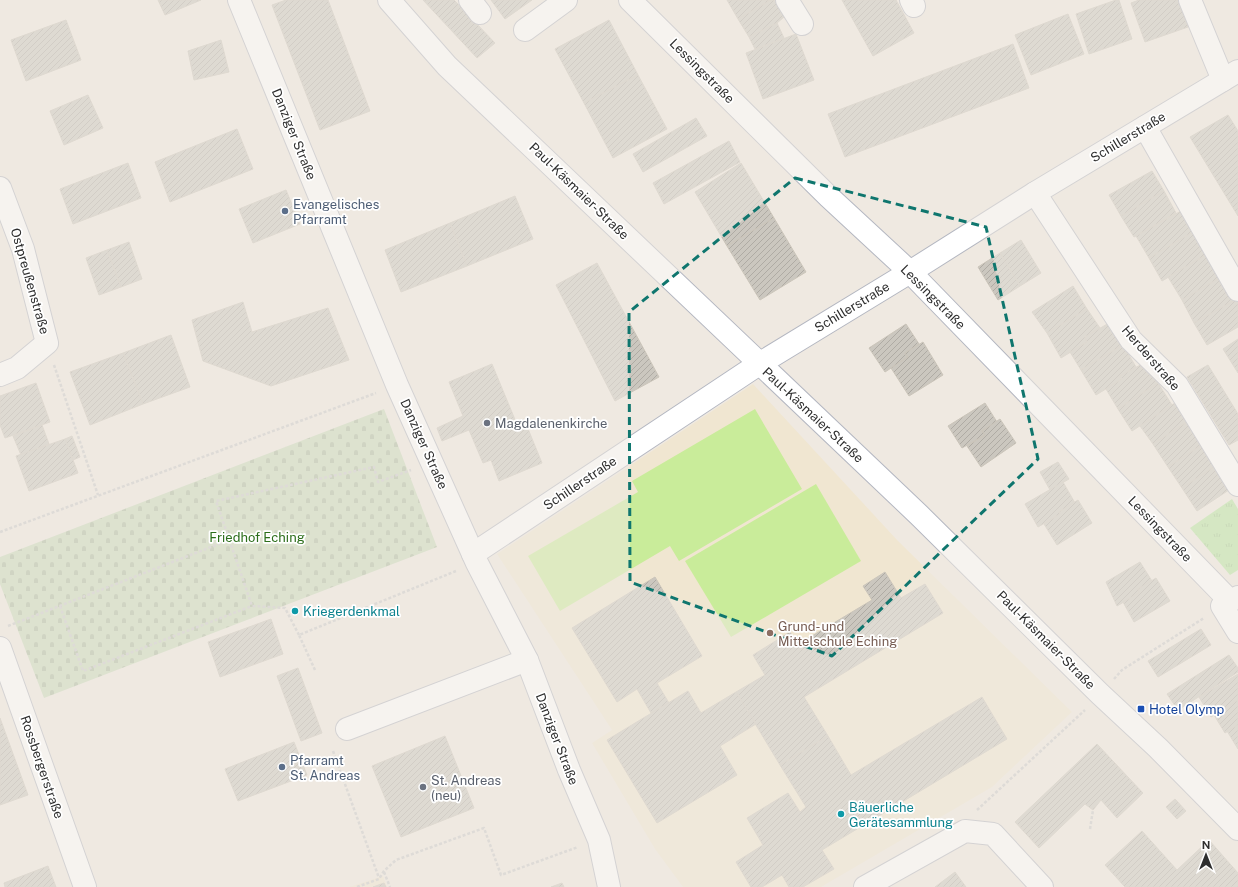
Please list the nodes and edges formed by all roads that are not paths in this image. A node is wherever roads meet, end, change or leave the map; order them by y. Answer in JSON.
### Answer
{"nodes":[{"id":1,"x":239,"y":0,"type":"edge"},
{"id":2,"x":389,"y":0,"type":"edge"},
{"id":3,"x":566,"y":0,"type":"edge"},
{"id":4,"x":630,"y":0,"type":"edge"},
{"id":5,"x":787,"y":0,"type":"edge"},
{"id":6,"x":1190,"y":0,"type":"edge"},
{"id":7,"x":802,"y":24,"type":"dead end"},
{"id":8,"x":525,"y":30,"type":"dead end"},
{"id":9,"x":1230,"y":75,"type":"edge"},
{"id":10,"x":1146,"y":127,"type":"junction"},
{"id":11,"x":0,"y":188,"type":"edge"},
{"id":12,"x":1035,"y":193,"type":"junction"},
{"id":13,"x":910,"y":272,"type":"junction"},
{"id":14,"x":1238,"y":290,"type":"edge"},
{"id":15,"x":759,"y":364,"type":"junction"},
{"id":16,"x":0,"y":375,"type":"edge"},
{"id":17,"x":1238,"y":485,"type":"edge"},
{"id":18,"x":475,"y":559,"type":"junction"},
{"id":19,"x":1230,"y":601,"type":"edge"},
{"id":20,"x":1238,"y":632,"type":"edge"},
{"id":21,"x":0,"y":648,"type":"edge"},
{"id":22,"x":527,"y":660,"type":"junction"},
{"id":23,"x":347,"y":729,"type":"dead end"},
{"id":24,"x":1238,"y":829,"type":"edge"},
{"id":25,"x":85,"y":887,"type":"edge"},
{"id":26,"x":609,"y":887,"type":"edge"},
{"id":27,"x":865,"y":887,"type":"edge"},
{"id":28,"x":1042,"y":887,"type":"edge"}],
"edges":[{"from":1,"to":18,"type":"street","name":"Danziger Straße"},
{"from":2,"to":15,"type":"street","name":"Paul-Käsmaier-Straße"},
{"from":3,"to":8,"type":"street"},
{"from":4,"to":13,"type":"street","name":"Lessingstraße"},
{"from":5,"to":7,"type":"street"},
{"from":6,"to":9,"type":"street"},
{"from":9,"to":10,"type":"street","name":"Schillerstraße"},
{"from":10,"to":12,"type":"street","name":"Schillerstraße"},
{"from":10,"to":14,"type":"street"},
{"from":11,"to":16,"type":"street","name":"Ostpreußenstraße"},
{"from":12,"to":13,"type":"street","name":"Schillerstraße"},
{"from":12,"to":17,"type":"street","name":"Herderstraße"},
{"from":13,"to":15,"type":"street","name":"Schillerstraße"},
{"from":13,"to":19,"type":"street","name":"Lessingstraße"},
{"from":15,"to":18,"type":"street","name":"Schillerstraße"},
{"from":15,"to":24,"type":"street","name":"Paul-Käsmaier-Straße"},
{"from":18,"to":22,"type":"street","name":"Danziger Straße"},
{"from":19,"to":20,"type":"street","name":"Lessingstraße"},
{"from":21,"to":25,"type":"street","name":"Rossbergerstraße"},
{"from":22,"to":23,"type":"street"},
{"from":22,"to":26,"type":"street","name":"Danziger Straße"},
{"from":27,"to":28,"type":"street"}]}
